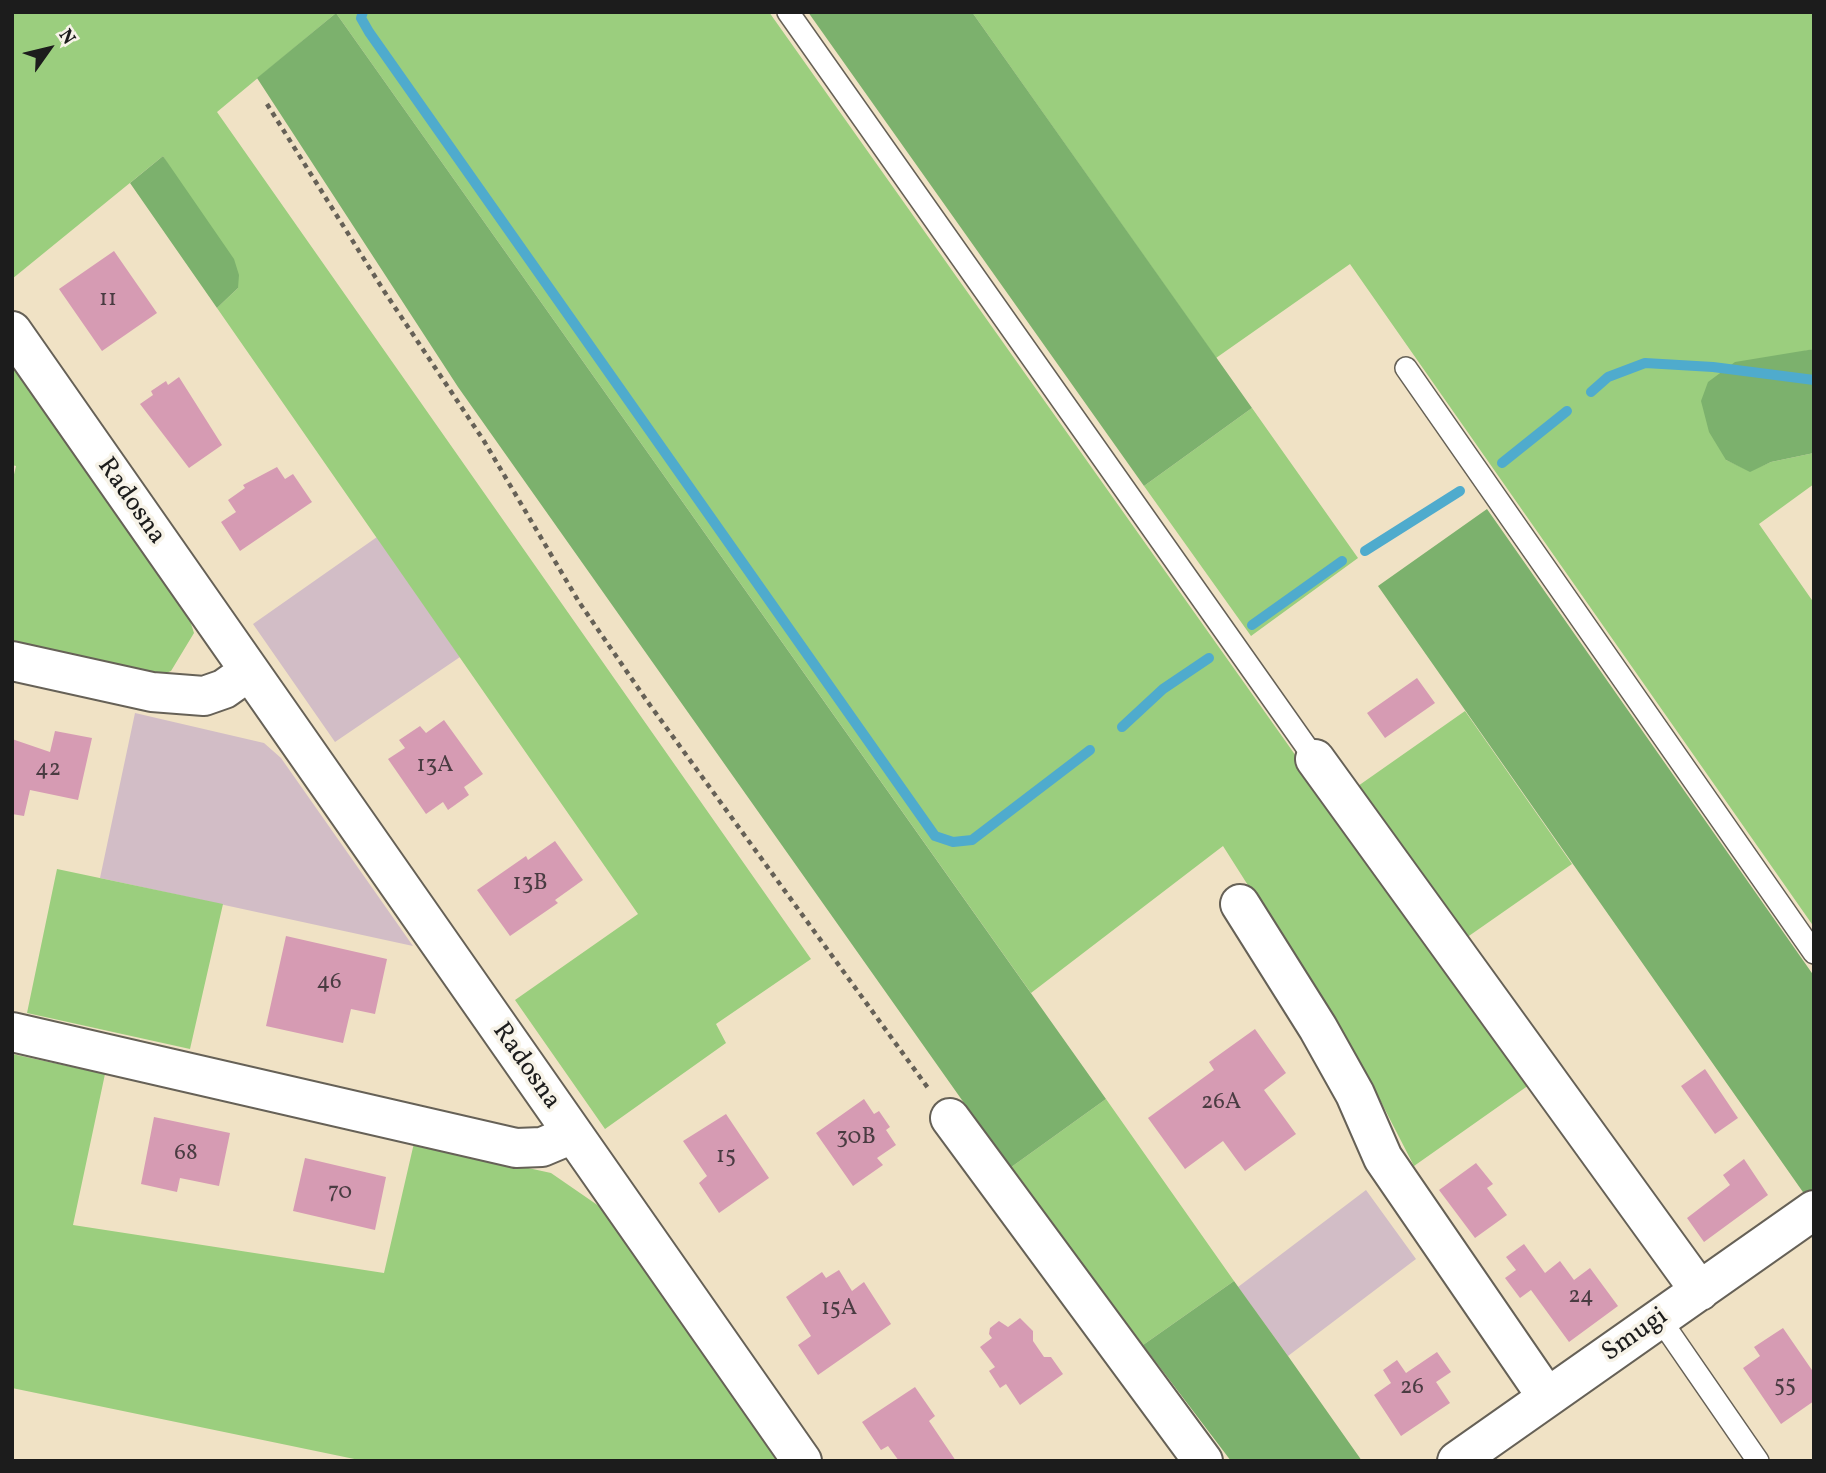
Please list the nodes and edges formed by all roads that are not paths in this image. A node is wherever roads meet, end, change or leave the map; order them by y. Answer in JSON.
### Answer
{"nodes":[{"id":1,"x":789,"y":12,"type":"edge"},
{"id":2,"x":12,"y":331,"type":"edge"},
{"id":3,"x":1406,"y":368,"type":"dead end"},
{"id":4,"x":12,"y":661,"type":"edge"},
{"id":5,"x":248,"y":672,"type":"junction"},
{"id":6,"x":1315,"y":759,"type":"joint"},
{"id":7,"x":1240,"y":904,"type":"dead end"},
{"id":8,"x":1814,"y":953,"type":"edge"},
{"id":9,"x":12,"y":1032,"type":"edge"},
{"id":10,"x":950,"y":1118,"type":"road end"},
{"id":11,"x":573,"y":1134,"type":"junction"},
{"id":12,"x":1814,"y":1210,"type":"edge"},
{"id":13,"x":1700,"y":1290,"type":"junction"},
{"id":14,"x":1660,"y":1319,"type":"junction"},
{"id":15,"x":1548,"y":1397,"type":"junction"},
{"id":16,"x":802,"y":1461,"type":"edge"},
{"id":17,"x":1203,"y":1461,"type":"edge"},
{"id":18,"x":1457,"y":1461,"type":"edge"},
{"id":19,"x":1758,"y":1461,"type":"edge"}],
"edges":[{"from":1,"to":6,"type":"lane"},
{"from":2,"to":5,"type":"street","name":"Radosna"},
{"from":3,"to":8,"type":"lane"},
{"from":4,"to":5,"type":"street"},
{"from":5,"to":11,"type":"street","name":"Radosna"},
{"from":6,"to":13,"type":"street"},
{"from":7,"to":15,"type":"street"},
{"from":9,"to":11,"type":"street"},
{"from":10,"to":17,"type":"street"},
{"from":11,"to":16,"type":"street","name":"Radosna"},
{"from":12,"to":13,"type":"street","name":"Smugi"},
{"from":13,"to":14,"type":"street","name":"Smugi"},
{"from":14,"to":15,"type":"street","name":"Smugi"},
{"from":14,"to":19,"type":"lane"},
{"from":15,"to":18,"type":"street","name":"Smugi"}]}
